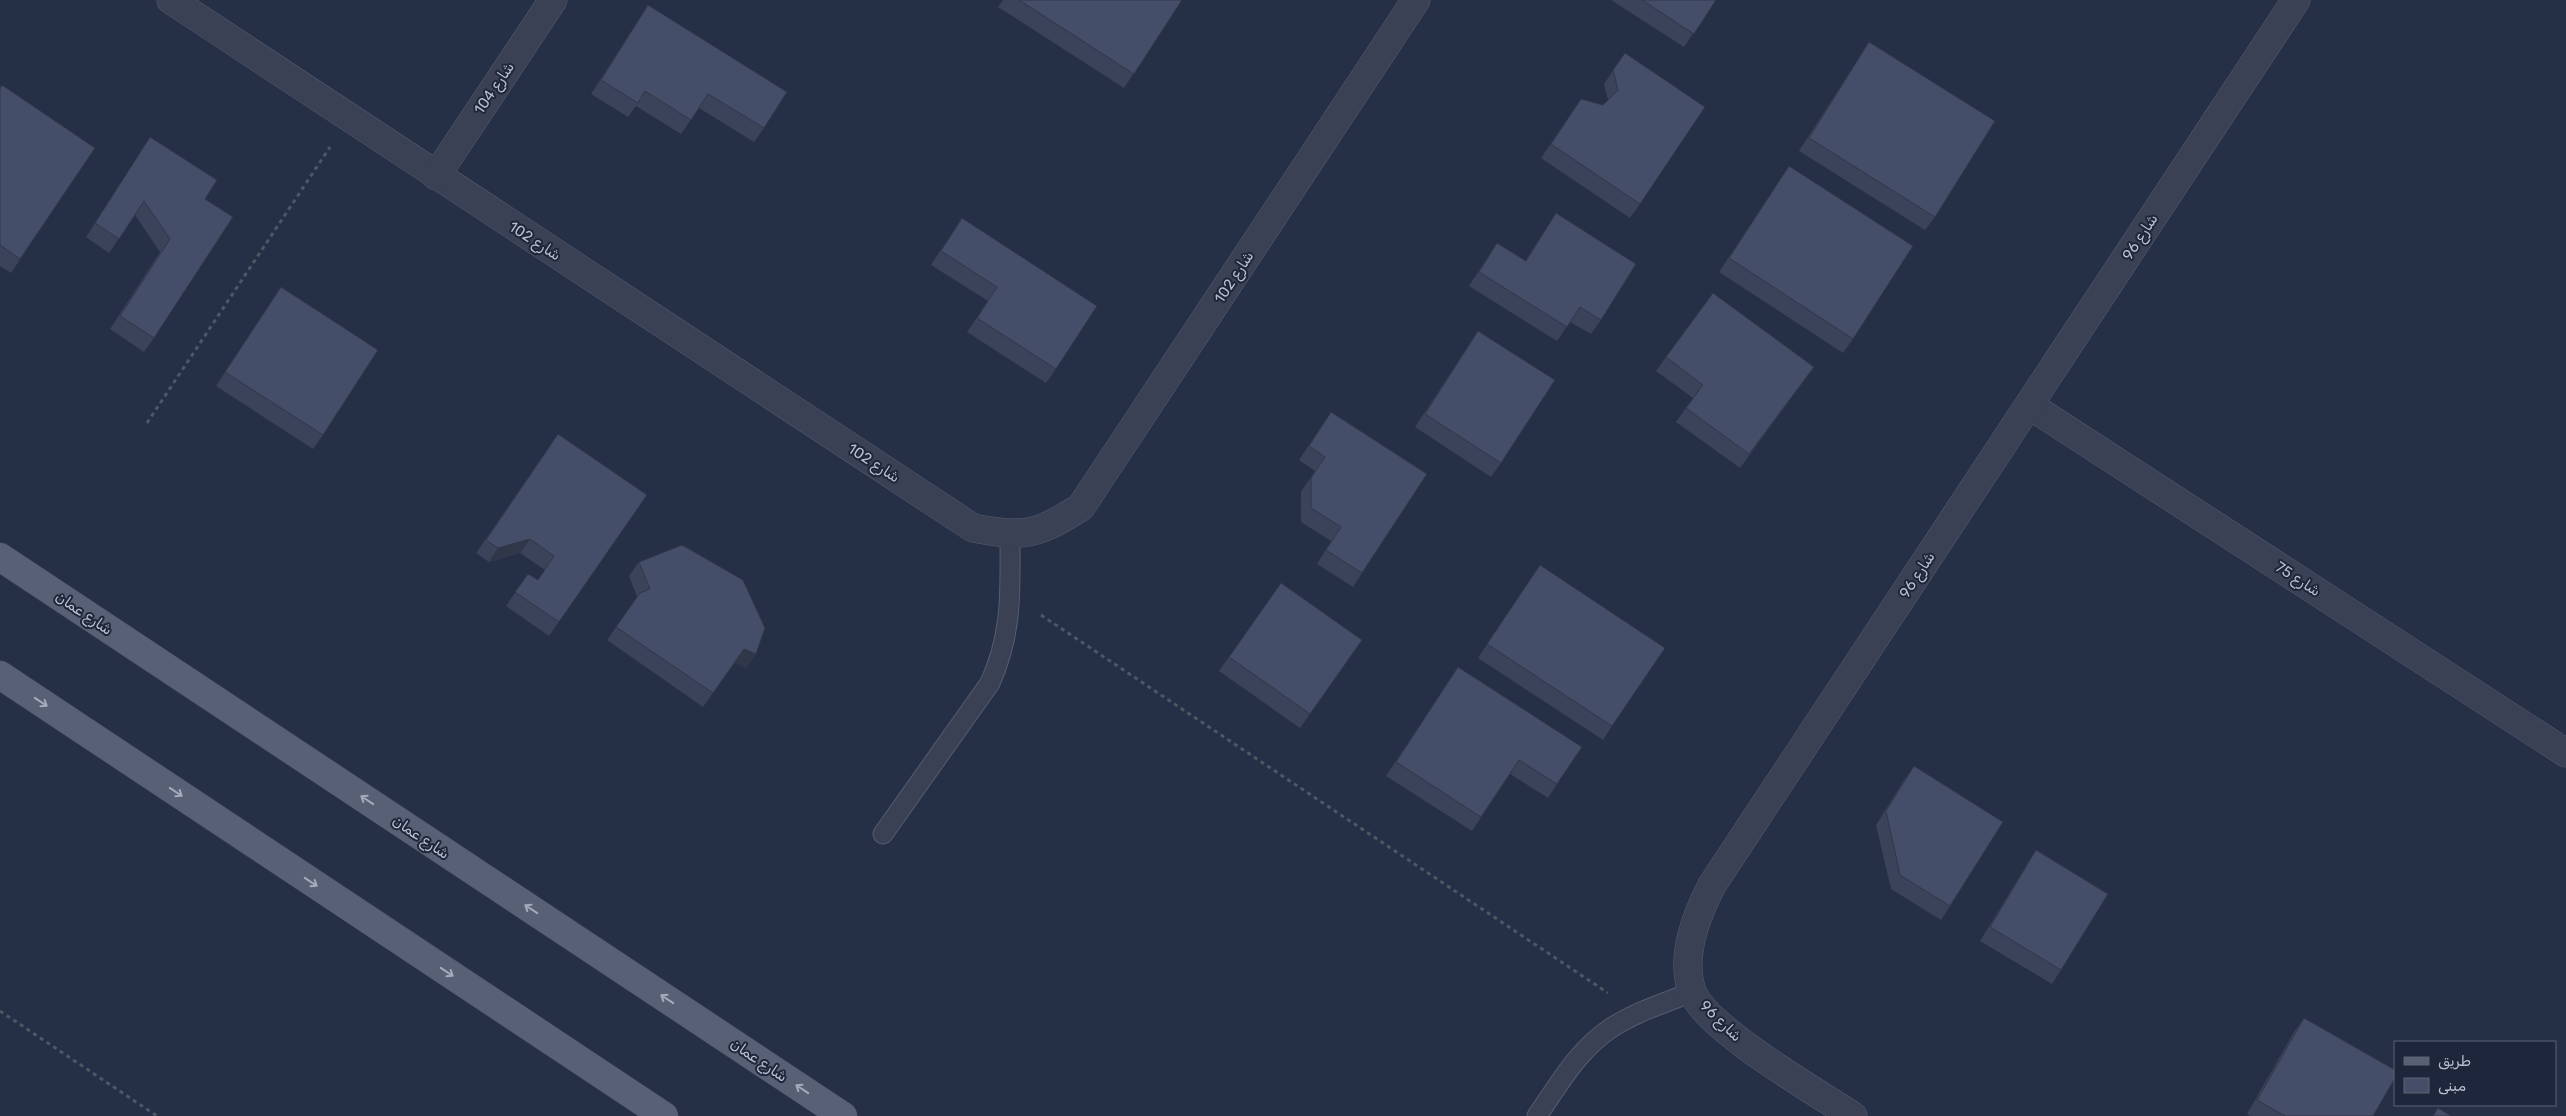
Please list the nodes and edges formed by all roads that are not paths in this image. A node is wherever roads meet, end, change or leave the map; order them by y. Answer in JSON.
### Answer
{"nodes":[{"id":1,"x":171,"y":0,"type":"edge"},
{"id":2,"x":553,"y":0,"type":"edge"},
{"id":3,"x":1416,"y":0,"type":"edge"},
{"id":4,"x":2296,"y":0,"type":"edge"},
{"id":5,"x":436,"y":176,"type":"junction"},
{"id":6,"x":2029,"y":405,"type":"junction"},
{"id":7,"x":1010,"y":535,"type":"junction"},
{"id":8,"x":0,"y":557,"type":"edge"},
{"id":9,"x":0,"y":675,"type":"edge"},
{"id":10,"x":2566,"y":753,"type":"edge"},
{"id":11,"x":883,"y":834,"type":"dead end"},
{"id":12,"x":1692,"y":992,"type":"junction"},
{"id":13,"x":664,"y":1116,"type":"edge"},
{"id":14,"x":843,"y":1116,"type":"edge"},
{"id":15,"x":1538,"y":1116,"type":"edge"},
{"id":16,"x":1853,"y":1116,"type":"edge"}],
"edges":[{"from":1,"to":5,"type":"street","name":"شارع 102"},
{"from":2,"to":5,"type":"street","name":"شارع 104"},
{"from":3,"to":7,"type":"street","name":"شارع 102"},
{"from":4,"to":6,"type":"street","name":"شارع 96"},
{"from":5,"to":7,"type":"street","name":"شارع 102"},
{"from":6,"to":10,"type":"street","name":"شارع 75"},
{"from":6,"to":12,"type":"street","name":"شارع 96"},
{"from":7,"to":11,"type":"lane"},
{"from":14,"to":8,"type":"main road","name":"شارع عمان","one_way":true},
{"from":9,"to":13,"type":"main road","one_way":true},
{"from":12,"to":15,"type":"lane"},
{"from":12,"to":16,"type":"street","name":"شارع 96"}]}
